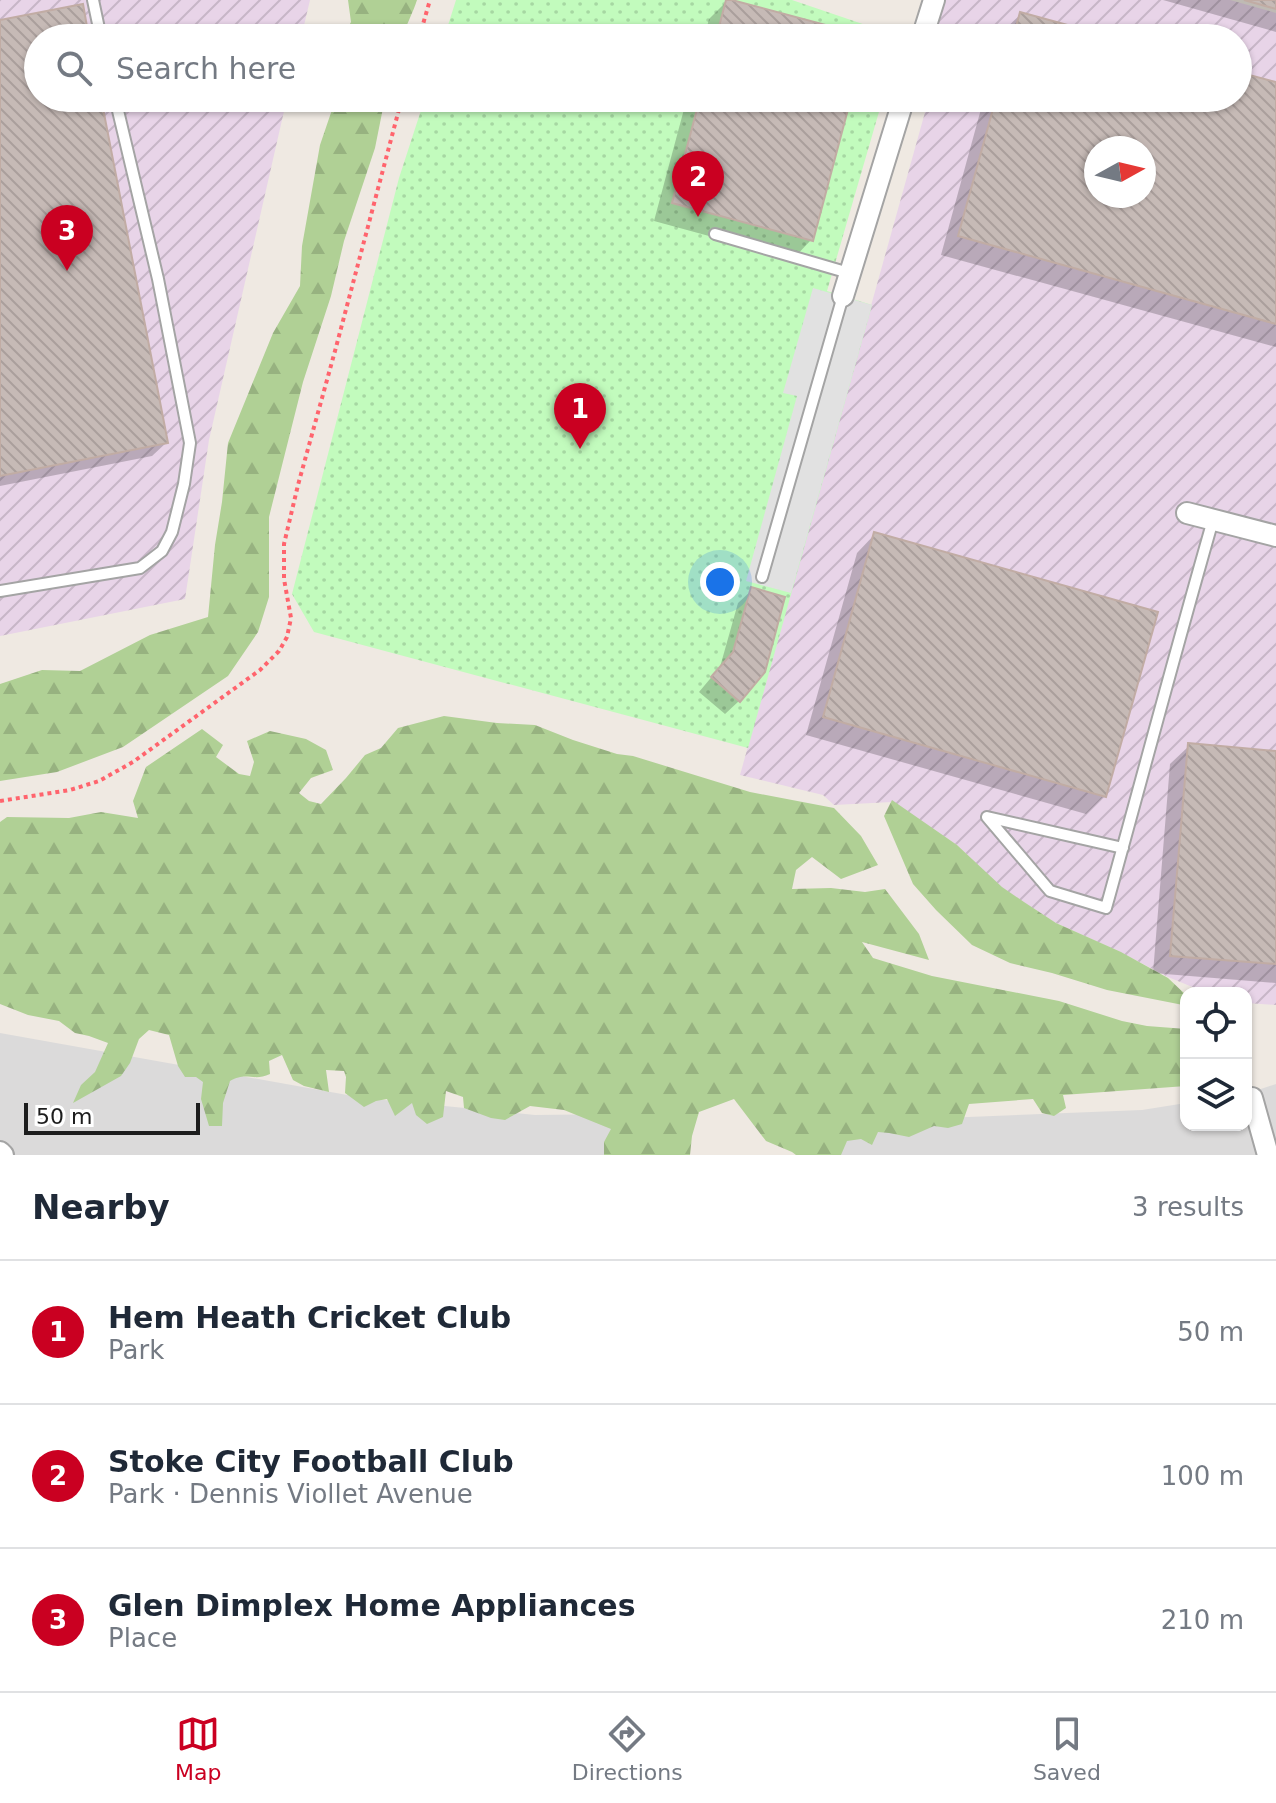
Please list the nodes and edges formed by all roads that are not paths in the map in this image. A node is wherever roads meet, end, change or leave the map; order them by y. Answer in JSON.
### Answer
{"nodes":[{"id":1,"x":93,"y":0,"type":"edge"},
{"id":2,"x":934,"y":0,"type":"edge"},
{"id":3,"x":98,"y":24,"type":"edge"},
{"id":4,"x":926,"y":24,"type":"edge"},
{"id":5,"x":118,"y":112,"type":"edge"},
{"id":6,"x":900,"y":112,"type":"edge"},
{"id":7,"x":715,"y":234,"type":"dead end"},
{"id":8,"x":849,"y":273,"type":"junction"},
{"id":9,"x":843,"y":296,"type":"joint"},
{"id":10,"x":1187,"y":513,"type":"dead end"},
{"id":11,"x":1213,"y":520,"type":"junction"},
{"id":12,"x":1276,"y":536,"type":"edge"},
{"id":13,"x":762,"y":577,"type":"dead end"},
{"id":14,"x":0,"y":591,"type":"edge"},
{"id":15,"x":1123,"y":848,"type":"junction"},
{"id":16,"x":1252,"y":1098,"type":"dead end"},
{"id":17,"x":1268,"y":1155,"type":"edge"}],
"edges":[{"from":1,"to":3,"type":"lane"},
{"from":2,"to":4,"type":"street"},
{"from":5,"to":14,"type":"lane"},
{"from":6,"to":8,"type":"street"},
{"from":7,"to":8,"type":"lane"},
{"from":8,"to":9,"type":"street"},
{"from":9,"to":13,"type":"lane"},
{"from":10,"to":11,"type":"street"},
{"from":11,"to":12,"type":"street"},
{"from":11,"to":15,"type":"lane"},
{"from":15,"to":15,"type":"lane"},
{"from":16,"to":17,"type":"street"}]}
